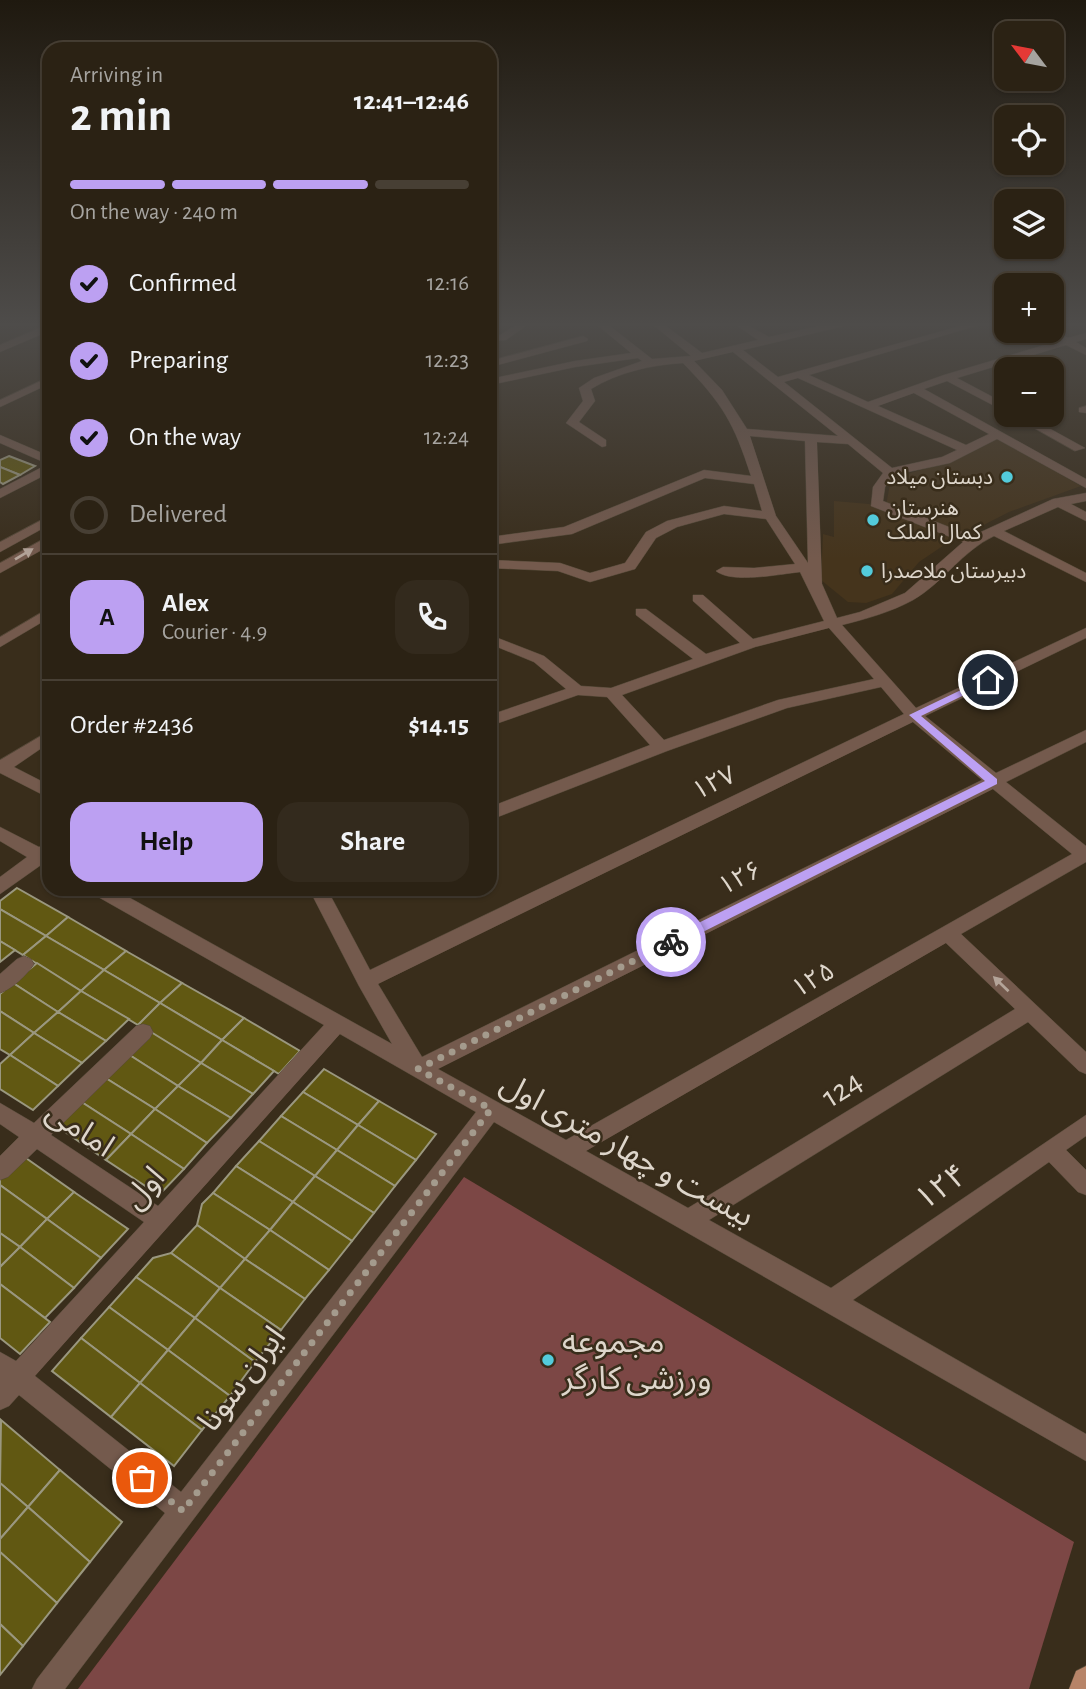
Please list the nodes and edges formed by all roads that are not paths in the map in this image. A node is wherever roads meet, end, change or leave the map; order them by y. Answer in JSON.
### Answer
{"nodes":[{"id":1,"x":588,"y":402,"type":"edge"},
{"id":2,"x":724,"y":402,"type":"edge"},
{"id":3,"x":803,"y":402,"type":"edge"},
{"id":4,"x":858,"y":402,"type":"edge"},
{"id":5,"x":878,"y":402,"type":"edge"},
{"id":6,"x":940,"y":402,"type":"edge"},
{"id":7,"x":867,"y":406,"type":"junction"},
{"id":8,"x":1041,"y":427,"type":"edge"},
{"id":9,"x":743,"y":432,"type":"junction"},
{"id":10,"x":999,"y":434,"type":"junction"},
{"id":11,"x":811,"y":438,"type":"junction"},
{"id":12,"x":0,"y":439,"type":"edge"},
{"id":13,"x":851,"y":441,"type":"junction"},
{"id":14,"x":602,"y":443,"type":"dead end"},
{"id":15,"x":14,"y":445,"type":"junction"},
{"id":16,"x":1082,"y":447,"type":"edge"},
{"id":17,"x":967,"y":450,"type":"junction"},
{"id":18,"x":0,"y":453,"type":"edge"},
{"id":19,"x":42,"y":455,"type":"edge"},
{"id":20,"x":1042,"y":458,"type":"junction"},
{"id":21,"x":42,"y":472,"type":"edge"},
{"id":22,"x":890,"y":472,"type":"junction"},
{"id":23,"x":758,"y":481,"type":"junction"},
{"id":24,"x":1086,"y":484,"type":"edge"},
{"id":25,"x":0,"y":494,"type":"edge"},
{"id":26,"x":1086,"y":497,"type":"edge"},
{"id":27,"x":1058,"y":502,"type":"junction"},
{"id":28,"x":770,"y":516,"type":"junction"},
{"id":29,"x":1086,"y":517,"type":"edge"},
{"id":30,"x":42,"y":524,"type":"edge"},
{"id":31,"x":992,"y":530,"type":"junction"},
{"id":32,"x":497,"y":540,"type":"edge"},
{"id":33,"x":972,"y":541,"type":"junction"},
{"id":34,"x":42,"y":544,"type":"edge"},
{"id":35,"x":0,"y":548,"type":"edge"},
{"id":36,"x":497,"y":564,"type":"edge"},
{"id":37,"x":805,"y":568,"type":"junction"},
{"id":38,"x":0,"y":569,"type":"edge"},
{"id":39,"x":723,"y":571,"type":"dead end"},
{"id":40,"x":1086,"y":579,"type":"edge"},
{"id":41,"x":815,"y":584,"type":"junction"},
{"id":42,"x":698,"y":598,"type":"dead end"},
{"id":43,"x":641,"y":612,"type":"dead end"},
{"id":44,"x":42,"y":616,"type":"edge"},
{"id":45,"x":833,"y":624,"type":"junction"},
{"id":46,"x":1086,"y":632,"type":"edge"},
{"id":47,"x":497,"y":642,"type":"edge"},
{"id":48,"x":0,"y":643,"type":"edge"},
{"id":49,"x":750,"y":644,"type":"junction"},
{"id":50,"x":704,"y":660,"type":"junction"},
{"id":51,"x":884,"y":682,"type":"junction"},
{"id":52,"x":578,"y":690,"type":"junction"},
{"id":53,"x":612,"y":693,"type":"junction"},
{"id":54,"x":914,"y":715,"type":"junction"},
{"id":55,"x":497,"y":719,"type":"edge"},
{"id":56,"x":1086,"y":735,"type":"edge"},
{"id":57,"x":42,"y":741,"type":"edge"},
{"id":58,"x":661,"y":747,"type":"junction"},
{"id":59,"x":993,"y":782,"type":"junction"},
{"id":60,"x":42,"y":788,"type":"edge"},
{"id":61,"x":497,"y":811,"type":"edge"},
{"id":62,"x":0,"y":833,"type":"edge"},
{"id":63,"x":42,"y":853,"type":"edge"},
{"id":64,"x":1086,"y":855,"type":"edge"},
{"id":65,"x":42,"y":858,"type":"edge"},
{"id":66,"x":0,"y":887,"type":"edge"},
{"id":67,"x":111,"y":896,"type":"edge"},
{"id":68,"x":326,"y":896,"type":"edge"},
{"id":69,"x":948,"y":933,"type":"junction"},
{"id":70,"x":24,"y":964,"type":"dead end"},
{"id":71,"x":366,"y":981,"type":"junction"},
{"id":72,"x":0,"y":985,"type":"edge"},
{"id":73,"x":1029,"y":1011,"type":"junction"},
{"id":74,"x":338,"y":1023,"type":"junction"},
{"id":75,"x":143,"y":1032,"type":"dead end"},
{"id":76,"x":1086,"y":1065,"type":"edge"},
{"id":77,"x":418,"y":1069,"type":"junction"},
{"id":78,"x":491,"y":1109,"type":"junction"},
{"id":79,"x":0,"y":1112,"type":"edge"},
{"id":80,"x":1086,"y":1124,"type":"edge"},
{"id":81,"x":35,"y":1136,"type":"junction"},
{"id":82,"x":1050,"y":1149,"type":"junction"},
{"id":83,"x":566,"y":1151,"type":"junction"},
{"id":84,"x":0,"y":1170,"type":"edge"},
{"id":85,"x":1086,"y":1185,"type":"edge"},
{"id":86,"x":160,"y":1220,"type":"junction"},
{"id":87,"x":688,"y":1220,"type":"junction"},
{"id":88,"x":832,"y":1301,"type":"junction"},
{"id":89,"x":9,"y":1371,"type":"edge"},
{"id":90,"x":0,"y":1397,"type":"edge"},
{"id":91,"x":1086,"y":1448,"type":"edge"},
{"id":92,"x":183,"y":1511,"type":"junction"},
{"id":93,"x":1086,"y":1681,"type":"edge"},
{"id":94,"x":47,"y":1689,"type":"edge"},
{"id":95,"x":1084,"y":1689,"type":"edge"}],
"edges":[{"from":1,"to":14,"type":"street"},
{"from":2,"to":9,"type":"street"},
{"from":3,"to":13,"type":"street"},
{"from":4,"to":7,"type":"street"},
{"from":5,"to":7,"type":"street"},
{"from":6,"to":10,"type":"street"},
{"from":7,"to":17,"type":"street"},
{"from":8,"to":16,"type":"street"},
{"from":9,"to":11,"type":"street"},
{"from":9,"to":23,"type":"street"},
{"from":10,"to":17,"type":"street"},
{"from":10,"to":20,"type":"street"},
{"from":11,"to":13,"type":"street"},
{"from":11,"to":41,"type":"street"},
{"from":12,"to":15,"type":"street"},
{"from":13,"to":22,"type":"street"},
{"from":15,"to":18,"type":"street"},
{"from":15,"to":19,"type":"street"},
{"from":16,"to":20,"type":"street"},
{"from":17,"to":22,"type":"street"},
{"from":20,"to":24,"type":"street"},
{"from":21,"to":25,"type":"street"},
{"from":22,"to":33,"type":"street"},
{"from":23,"to":28,"type":"street"},
{"from":23,"to":32,"type":"street"},
{"from":26,"to":27,"type":"street"},
{"from":27,"to":29,"type":"street"},
{"from":27,"to":31,"type":"street"},
{"from":28,"to":36,"type":"street"},
{"from":28,"to":37,"type":"street"},
{"from":30,"to":35,"type":"street"},
{"from":31,"to":33,"type":"street"},
{"from":31,"to":40,"type":"street"},
{"from":33,"to":45,"type":"street"},
{"from":38,"to":34,"type":"street","one_way":true},
{"from":37,"to":39,"type":"street"},
{"from":37,"to":41,"type":"street"},
{"from":41,"to":45,"type":"street"},
{"from":42,"to":49,"type":"street"},
{"from":43,"to":50,"type":"street"},
{"from":44,"to":48,"type":"street"},
{"from":45,"to":49,"type":"street"},
{"from":45,"to":51,"type":"street"},
{"from":46,"to":54,"type":"street","name":"۱۲۷"},
{"from":47,"to":52,"type":"street"},
{"from":49,"to":50,"type":"street"},
{"from":50,"to":53,"type":"street"},
{"from":51,"to":54,"type":"street"},
{"from":51,"to":58,"type":"street"},
{"from":52,"to":53,"type":"street"},
{"from":52,"to":55,"type":"street"},
{"from":53,"to":58,"type":"street"},
{"from":54,"to":59,"type":"street"},
{"from":54,"to":71,"type":"street","name":"۱۲۷"},
{"from":56,"to":59,"type":"street","name":"۱۲۶"},
{"from":57,"to":60,"type":"street"},
{"from":58,"to":61,"type":"street"},
{"from":59,"to":64,"type":"street"},
{"from":59,"to":77,"type":"street","name":"۱۲۶"},
{"from":62,"to":63,"type":"street"},
{"from":64,"to":69,"type":"street","name":"۱۲۵"},
{"from":65,"to":66,"type":"street"},
{"from":67,"to":74,"type":"street","name":"بیست و چهار متری اول"},
{"from":68,"to":71,"type":"street"},
{"from":73,"to":69,"type":"street","one_way":true},
{"from":69,"to":83,"type":"street","name":"۱۲۵"},
{"from":70,"to":72,"type":"street"},
{"from":71,"to":77,"type":"street"},
{"from":73,"to":76,"type":"street"},
{"from":73,"to":87,"type":"street","name":"124"},
{"from":74,"to":77,"type":"street","name":"بیست و چهار متری اول"},
{"from":74,"to":86,"type":"street","name":"اول"},
{"from":75,"to":81,"type":"street"},
{"from":77,"to":78,"type":"street","name":"بیست و چهار متری اول"},
{"from":78,"to":83,"type":"street","name":"بیست و چهار متری اول"},
{"from":78,"to":92,"type":"street","name":"ایران سونا"},
{"from":79,"to":81,"type":"street","name":"امامی"},
{"from":80,"to":82,"type":"street","name":"۱۲۴"},
{"from":81,"to":84,"type":"street"},
{"from":81,"to":86,"type":"street","name":"امامی"},
{"from":82,"to":85,"type":"street"},
{"from":82,"to":88,"type":"street","name":"۱۲۴"},
{"from":83,"to":87,"type":"street","name":"بیست و چهار متری اول"},
{"from":86,"to":89,"type":"street","name":"اول"},
{"from":87,"to":88,"type":"street","name":"بیست و چهار متری اول"},
{"from":88,"to":91,"type":"street","name":"بیست و چهار متری اول"},
{"from":89,"to":90,"type":"street","name":"اول"},
{"from":89,"to":92,"type":"street"},
{"from":92,"to":94,"type":"street","name":"ایران سونا"},
{"from":93,"to":95,"type":"main road"}]}
